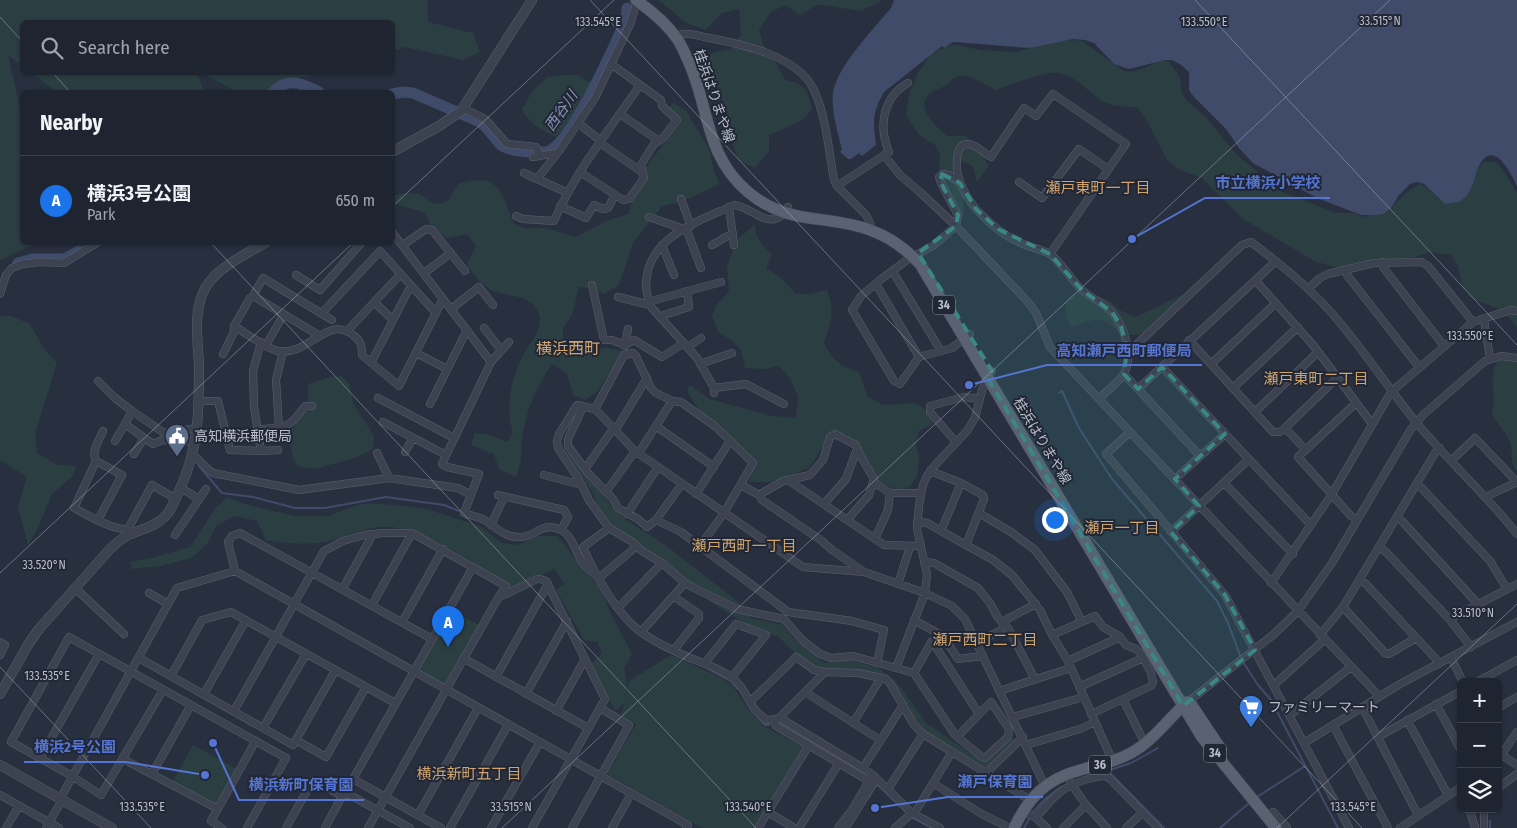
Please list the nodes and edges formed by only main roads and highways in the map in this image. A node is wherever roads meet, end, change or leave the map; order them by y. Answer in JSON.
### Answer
{"nodes":[{"id":1,"x":637,"y":0,"type":"edge"},
{"id":2,"x":648,"y":0,"type":"edge"},
{"id":3,"x":786,"y":210,"type":"junction"},
{"id":4,"x":915,"y":255,"type":"junction"},
{"id":5,"x":1186,"y":703,"type":"junction"},
{"id":6,"x":1272,"y":824,"type":"edge"},
{"id":7,"x":1014,"y":828,"type":"edge"}],
"edges":[{"from":1,"to":3,"type":"main road","name":"桂浜はりまや線","number":"34"},
{"from":2,"to":3,"type":"main road","name":"桂浜はりまや線","number":"34"},
{"from":3,"to":4,"type":"main road","name":"桂浜はりまや線","number":"34"},
{"from":3,"to":4,"type":"main road","name":"桂浜はりまや線","number":"34"},
{"from":4,"to":5,"type":"main road","name":"桂浜はりまや線","number":"34"},
{"from":5,"to":6,"type":"main road","name":"桂浜はりまや線","number":"34"},
{"from":5,"to":7,"type":"main road","number":"36"}]}
